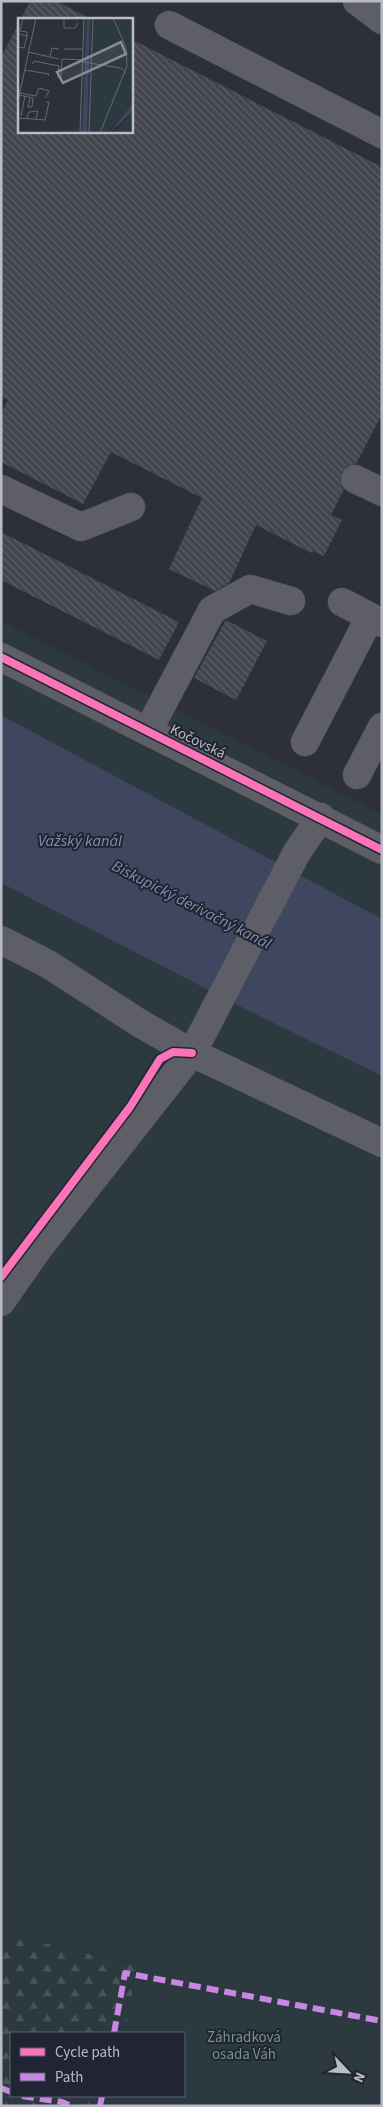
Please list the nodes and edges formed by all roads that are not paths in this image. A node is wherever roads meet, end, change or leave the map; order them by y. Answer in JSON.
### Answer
{"nodes":[{"id":1,"x":357,"y":1,"type":"edge"},
{"id":2,"x":382,"y":20,"type":"edge"},
{"id":3,"x":169,"y":25,"type":"dead end"},
{"id":4,"x":382,"y":134,"type":"edge"},
{"id":5,"x":355,"y":479,"type":"dead end"},
{"id":6,"x":1,"y":489,"type":"edge"},
{"id":7,"x":382,"y":492,"type":"edge"},
{"id":8,"x":131,"y":507,"type":"dead end"},
{"id":9,"x":291,"y":601,"type":"dead end"},
{"id":10,"x":342,"y":602,"type":"dead end"},
{"id":11,"x":376,"y":620,"type":"edge"},
{"id":12,"x":1,"y":657,"type":"edge"},
{"id":13,"x":382,"y":727,"type":"edge"},
{"id":14,"x":148,"y":731,"type":"junction"},
{"id":15,"x":305,"y":742,"type":"dead end"},
{"id":16,"x":357,"y":774,"type":"dead end"},
{"id":17,"x":321,"y":817,"type":"junction"},
{"id":18,"x":382,"y":850,"type":"edge"},
{"id":19,"x":1,"y":940,"type":"edge"},
{"id":20,"x":192,"y":1053,"type":"junction"},
{"id":21,"x":382,"y":1143,"type":"edge"},
{"id":22,"x":1,"y":1302,"type":"edge"}],
"edges":[{"from":1,"to":2,"type":"street"},
{"from":3,"to":4,"type":"street"},
{"from":5,"to":7,"type":"street"},
{"from":6,"to":8,"type":"street"},
{"from":9,"to":14,"type":"street"},
{"from":10,"to":11,"type":"street"},
{"from":11,"to":15,"type":"street"},
{"from":12,"to":14,"type":"street","name":"Kočovská"},
{"from":13,"to":16,"type":"street"},
{"from":14,"to":17,"type":"street","name":"Kočovská"},
{"from":17,"to":18,"type":"street","name":"Kočovská"},
{"from":17,"to":20,"type":"street"},
{"from":19,"to":20,"type":"street"},
{"from":20,"to":21,"type":"street"},
{"from":20,"to":22,"type":"street"}]}
